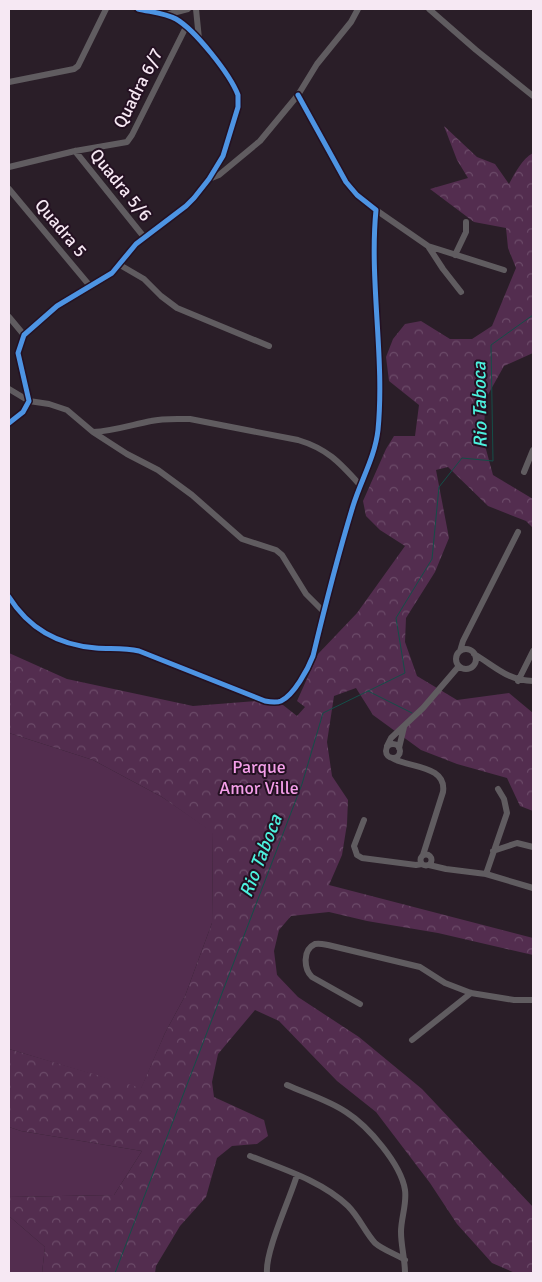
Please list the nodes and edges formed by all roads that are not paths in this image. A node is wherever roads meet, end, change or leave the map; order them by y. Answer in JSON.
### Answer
{"nodes":[{"id":1,"x":106,"y":9,"type":"edge"},
{"id":2,"x":138,"y":9,"type":"edge"},
{"id":3,"x":188,"y":9,"type":"edge"},
{"id":4,"x":196,"y":9,"type":"edge"},
{"id":5,"x":358,"y":9,"type":"edge"},
{"id":6,"x":429,"y":9,"type":"edge"},
{"id":7,"x":179,"y":12,"type":"junction"},
{"id":8,"x":164,"y":15,"type":"junction"},
{"id":9,"x":196,"y":20,"type":"junction"},
{"id":10,"x":183,"y":25,"type":"junction"},
{"id":11,"x":199,"y":40,"type":"junction"},
{"id":12,"x":9,"y":82,"type":"edge"},
{"id":13,"x":298,"y":95,"type":"junction"},
{"id":14,"x":533,"y":96,"type":"edge"},
{"id":15,"x":75,"y":151,"type":"junction"},
{"id":16,"x":9,"y":167,"type":"edge"},
{"id":17,"x":209,"y":179,"type":"junction"},
{"id":18,"x":9,"y":189,"type":"edge"},
{"id":19,"x":376,"y":210,"type":"junction"},
{"id":20,"x":466,"y":222,"type":"dead end"},
{"id":21,"x":144,"y":237,"type":"junction"},
{"id":22,"x":428,"y":246,"type":"junction"},
{"id":23,"x":455,"y":255,"type":"junction"},
{"id":24,"x":120,"y":265,"type":"junction"},
{"id":25,"x":504,"y":270,"type":"dead end"},
{"id":26,"x":90,"y":286,"type":"junction"},
{"id":27,"x":461,"y":292,"type":"dead end"},
{"id":28,"x":9,"y":317,"type":"edge"},
{"id":29,"x":24,"y":335,"type":"junction"},
{"id":30,"x":269,"y":346,"type":"dead end"},
{"id":31,"x":9,"y":390,"type":"edge"},
{"id":32,"x":28,"y":401,"type":"junction"},
{"id":33,"x":9,"y":423,"type":"edge"},
{"id":34,"x":93,"y":432,"type":"junction"},
{"id":35,"x":533,"y":450,"type":"edge"},
{"id":36,"x":524,"y":472,"type":"dead end"},
{"id":37,"x":360,"y":485,"type":"junction"},
{"id":38,"x":518,"y":532,"type":"dead end"},
{"id":39,"x":9,"y":597,"type":"edge"},
{"id":40,"x":323,"y":611,"type":"junction"},
{"id":41,"x":464,"y":641,"type":"junction"},
{"id":42,"x":460,"y":651,"type":"junction"},
{"id":43,"x":533,"y":651,"type":"edge"},
{"id":44,"x":471,"y":652,"type":"junction"},
{"id":45,"x":486,"y":661,"type":"junction"},
{"id":46,"x":475,"y":662,"type":"junction"},
{"id":47,"x":459,"y":666,"type":"junction"},
{"id":48,"x":518,"y":681,"type":"junction"},
{"id":49,"x":533,"y":681,"type":"edge"},
{"id":50,"x":404,"y":727,"type":"junction"},
{"id":51,"x":388,"y":746,"type":"junction"},
{"id":52,"x":399,"y":750,"type":"junction"},
{"id":53,"x":392,"y":758,"type":"junction"},
{"id":54,"x":412,"y":765,"type":"junction"},
{"id":55,"x":498,"y":789,"type":"dead end"},
{"id":56,"x":364,"y":820,"type":"dead end"},
{"id":57,"x":428,"y":840,"type":"junction"},
{"id":58,"x":533,"y":847,"type":"edge"},
{"id":59,"x":493,"y":851,"type":"junction"},
{"id":60,"x":432,"y":857,"type":"junction"},
{"id":61,"x":424,"y":861,"type":"junction"},
{"id":62,"x":446,"y":869,"type":"junction"},
{"id":63,"x":486,"y":874,"type":"junction"},
{"id":64,"x":533,"y":888,"type":"edge"},
{"id":65,"x":471,"y":993,"type":"junction"},
{"id":66,"x":533,"y":1000,"type":"edge"},
{"id":67,"x":360,"y":1004,"type":"dead end"},
{"id":68,"x":412,"y":1040,"type":"dead end"},
{"id":69,"x":287,"y":1085,"type":"dead end"},
{"id":70,"x":250,"y":1156,"type":"dead end"},
{"id":71,"x":298,"y":1175,"type":"junction"},
{"id":72,"x":405,"y":1260,"type":"junction"},
{"id":73,"x":267,"y":1273,"type":"edge"},
{"id":74,"x":404,"y":1273,"type":"edge"}],
"edges":[{"from":1,"to":12,"type":"street"},
{"from":2,"to":8,"type":"street"},
{"from":3,"to":7,"type":"street"},
{"from":4,"to":9,"type":"street"},
{"from":5,"to":13,"type":"street"},
{"from":6,"to":14,"type":"street"},
{"from":7,"to":8,"type":"street"},
{"from":7,"to":10,"type":"street"},
{"from":8,"to":10,"type":"street"},
{"from":9,"to":10,"type":"street"},
{"from":9,"to":11,"type":"street"},
{"from":10,"to":11,"type":"street"},
{"from":10,"to":15,"type":"street","name":"Quadra 6/7"},
{"from":11,"to":17,"type":"street"},
{"from":13,"to":17,"type":"street"},
{"from":13,"to":19,"type":"street"},
{"from":15,"to":16,"type":"street"},
{"from":15,"to":21,"type":"street","name":"Quadra 5/6"},
{"from":17,"to":21,"type":"street"},
{"from":18,"to":26,"type":"street","name":"Quadra 5"},
{"from":19,"to":22,"type":"street"},
{"from":19,"to":37,"type":"street"},
{"from":20,"to":23,"type":"street"},
{"from":21,"to":24,"type":"street"},
{"from":22,"to":23,"type":"street"},
{"from":22,"to":27,"type":"street"},
{"from":23,"to":25,"type":"street"},
{"from":24,"to":26,"type":"street"},
{"from":24,"to":30,"type":"street"},
{"from":26,"to":29,"type":"street"},
{"from":28,"to":29,"type":"street"},
{"from":29,"to":32,"type":"street"},
{"from":31,"to":32,"type":"street"},
{"from":32,"to":33,"type":"street"},
{"from":32,"to":34,"type":"street"},
{"from":34,"to":37,"type":"street"},
{"from":34,"to":40,"type":"street"},
{"from":35,"to":36,"type":"street"},
{"from":37,"to":40,"type":"street"},
{"from":38,"to":41,"type":"street"},
{"from":39,"to":40,"type":"street"},
{"from":41,"to":42,"type":"street"},
{"from":41,"to":44,"type":"street"},
{"from":42,"to":44,"type":"street"},
{"from":42,"to":47,"type":"street"},
{"from":43,"to":48,"type":"street"},
{"from":44,"to":45,"type":"street"},
{"from":44,"to":46,"type":"street"},
{"from":45,"to":46,"type":"street"},
{"from":45,"to":48,"type":"street"},
{"from":46,"to":47,"type":"street"},
{"from":47,"to":50,"type":"street"},
{"from":48,"to":49,"type":"street"},
{"from":50,"to":51,"type":"street"},
{"from":50,"to":52,"type":"street"},
{"from":51,"to":52,"type":"street"},
{"from":51,"to":53,"type":"street"},
{"from":52,"to":53,"type":"street"},
{"from":52,"to":54,"type":"street"},
{"from":53,"to":54,"type":"street"},
{"from":54,"to":57,"type":"street"},
{"from":55,"to":59,"type":"street"},
{"from":56,"to":61,"type":"street"},
{"from":57,"to":60,"type":"street"},
{"from":57,"to":61,"type":"street"},
{"from":58,"to":59,"type":"street"},
{"from":59,"to":63,"type":"street"},
{"from":60,"to":61,"type":"street"},
{"from":60,"to":62,"type":"street"},
{"from":61,"to":62,"type":"street"},
{"from":62,"to":63,"type":"street"},
{"from":63,"to":64,"type":"street"},
{"from":65,"to":66,"type":"street"},
{"from":65,"to":67,"type":"street"},
{"from":65,"to":68,"type":"street"},
{"from":69,"to":72,"type":"street"},
{"from":70,"to":71,"type":"street"},
{"from":71,"to":72,"type":"street"},
{"from":71,"to":73,"type":"street"},
{"from":72,"to":74,"type":"street"}]}
